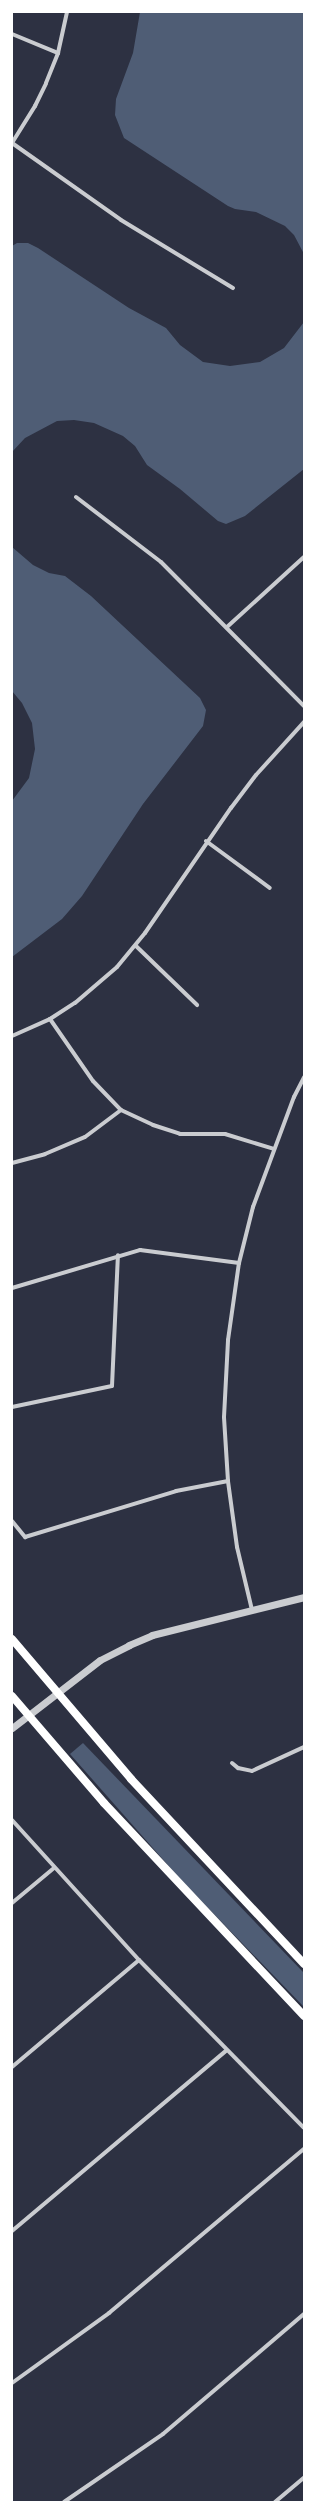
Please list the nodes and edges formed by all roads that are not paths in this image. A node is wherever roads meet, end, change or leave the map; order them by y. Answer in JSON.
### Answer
{"nodes":[{"id":1,"x":67,"y":12,"type":"edge"},
{"id":2,"x":12,"y":34,"type":"edge"},
{"id":3,"x":58,"y":53,"type":"junction"},
{"id":4,"x":12,"y":143,"type":"edge"},
{"id":5,"x":233,"y":288,"type":"dead end"},
{"id":6,"x":76,"y":497,"type":"dead end"},
{"id":7,"x":304,"y":557,"type":"edge"},
{"id":8,"x":227,"y":627,"type":"junction"},
{"id":9,"x":304,"y":706,"type":"edge"},
{"id":10,"x":303,"y":726,"type":"edge"},
{"id":11,"x":206,"y":841,"type":"junction"},
{"id":12,"x":270,"y":888,"type":"dead end"},
{"id":13,"x":136,"y":946,"type":"junction"},
{"id":14,"x":197,"y":1005,"type":"dead end"},
{"id":15,"x":50,"y":1019,"type":"junction"},
{"id":16,"x":12,"y":1036,"type":"edge"},
{"id":17,"x":304,"y":1077,"type":"edge"},
{"id":18,"x":121,"y":1110,"type":"junction"},
{"id":19,"x":274,"y":1149,"type":"junction"},
{"id":20,"x":12,"y":1163,"type":"edge"},
{"id":21,"x":118,"y":1255,"type":"junction"},
{"id":22,"x":239,"y":1263,"type":"junction"},
{"id":23,"x":12,"y":1288,"type":"edge"},
{"id":24,"x":12,"y":1407,"type":"edge"},
{"id":25,"x":228,"y":1481,"type":"junction"},
{"id":26,"x":12,"y":1521,"type":"edge"},
{"id":27,"x":304,"y":1597,"type":"edge"},
{"id":28,"x":252,"y":1610,"type":"junction"},
{"id":29,"x":12,"y":1639,"type":"edge"},
{"id":30,"x":56,"y":1692,"type":"junction"},
{"id":31,"x":12,"y":1696,"type":"edge"},
{"id":32,"x":28,"y":1715,"type":"junction"},
{"id":33,"x":12,"y":1728,"type":"edge"},
{"id":34,"x":304,"y":1747,"type":"edge"},
{"id":35,"x":232,"y":1763,"type":"dead end"},
{"id":36,"x":12,"y":1820,"type":"edge"},
{"id":37,"x":54,"y":1868,"type":"junction"},
{"id":38,"x":12,"y":1903,"type":"edge"},
{"id":39,"x":139,"y":1960,"type":"junction"},
{"id":40,"x":304,"y":1964,"type":"edge"},
{"id":41,"x":304,"y":2016,"type":"edge"},
{"id":42,"x":226,"y":2051,"type":"junction"},
{"id":43,"x":12,"y":2067,"type":"edge"},
{"id":44,"x":304,"y":2128,"type":"edge"},
{"id":45,"x":304,"y":2149,"type":"edge"},
{"id":46,"x":12,"y":2231,"type":"edge"},
{"id":47,"x":304,"y":2314,"type":"edge"},
{"id":48,"x":12,"y":2383,"type":"edge"},
{"id":49,"x":304,"y":2478,"type":"edge"},
{"id":50,"x":64,"y":2502,"type":"edge"},
{"id":51,"x":275,"y":2502,"type":"edge"}],
"edges":[{"from":1,"to":3,"type":"street"},
{"from":2,"to":3,"type":"street"},
{"from":3,"to":4,"type":"street"},
{"from":4,"to":5,"type":"street"},
{"from":6,"to":8,"type":"street"},
{"from":7,"to":8,"type":"street"},
{"from":8,"to":9,"type":"street"},
{"from":10,"to":11,"type":"street"},
{"from":11,"to":12,"type":"street"},
{"from":11,"to":13,"type":"street"},
{"from":13,"to":14,"type":"street"},
{"from":13,"to":15,"type":"street"},
{"from":15,"to":16,"type":"street"},
{"from":15,"to":18,"type":"street"},
{"from":17,"to":19,"type":"street"},
{"from":18,"to":19,"type":"street"},
{"from":18,"to":20,"type":"street"},
{"from":19,"to":22,"type":"street"},
{"from":21,"to":22,"type":"street"},
{"from":21,"to":23,"type":"street"},
{"from":21,"to":24,"type":"street"},
{"from":22,"to":25,"type":"street"},
{"from":25,"to":26,"type":"street"},
{"from":25,"to":28,"type":"street"},
{"from":27,"to":28,"type":"street"},
{"from":28,"to":30,"type":"street"},
{"from":29,"to":30,"type":"main road"},
{"from":30,"to":32,"type":"street"},
{"from":30,"to":40,"type":"main road"},
{"from":31,"to":32,"type":"main road"},
{"from":32,"to":33,"type":"street"},
{"from":32,"to":41,"type":"main road"},
{"from":34,"to":35,"type":"street"},
{"from":36,"to":37,"type":"street"},
{"from":37,"to":38,"type":"street"},
{"from":37,"to":39,"type":"street"},
{"from":39,"to":42,"type":"street"},
{"from":39,"to":43,"type":"street"},
{"from":42,"to":44,"type":"street"},
{"from":42,"to":46,"type":"street"},
{"from":45,"to":48,"type":"street"},
{"from":47,"to":50,"type":"street"},
{"from":49,"to":51,"type":"street"}]}
